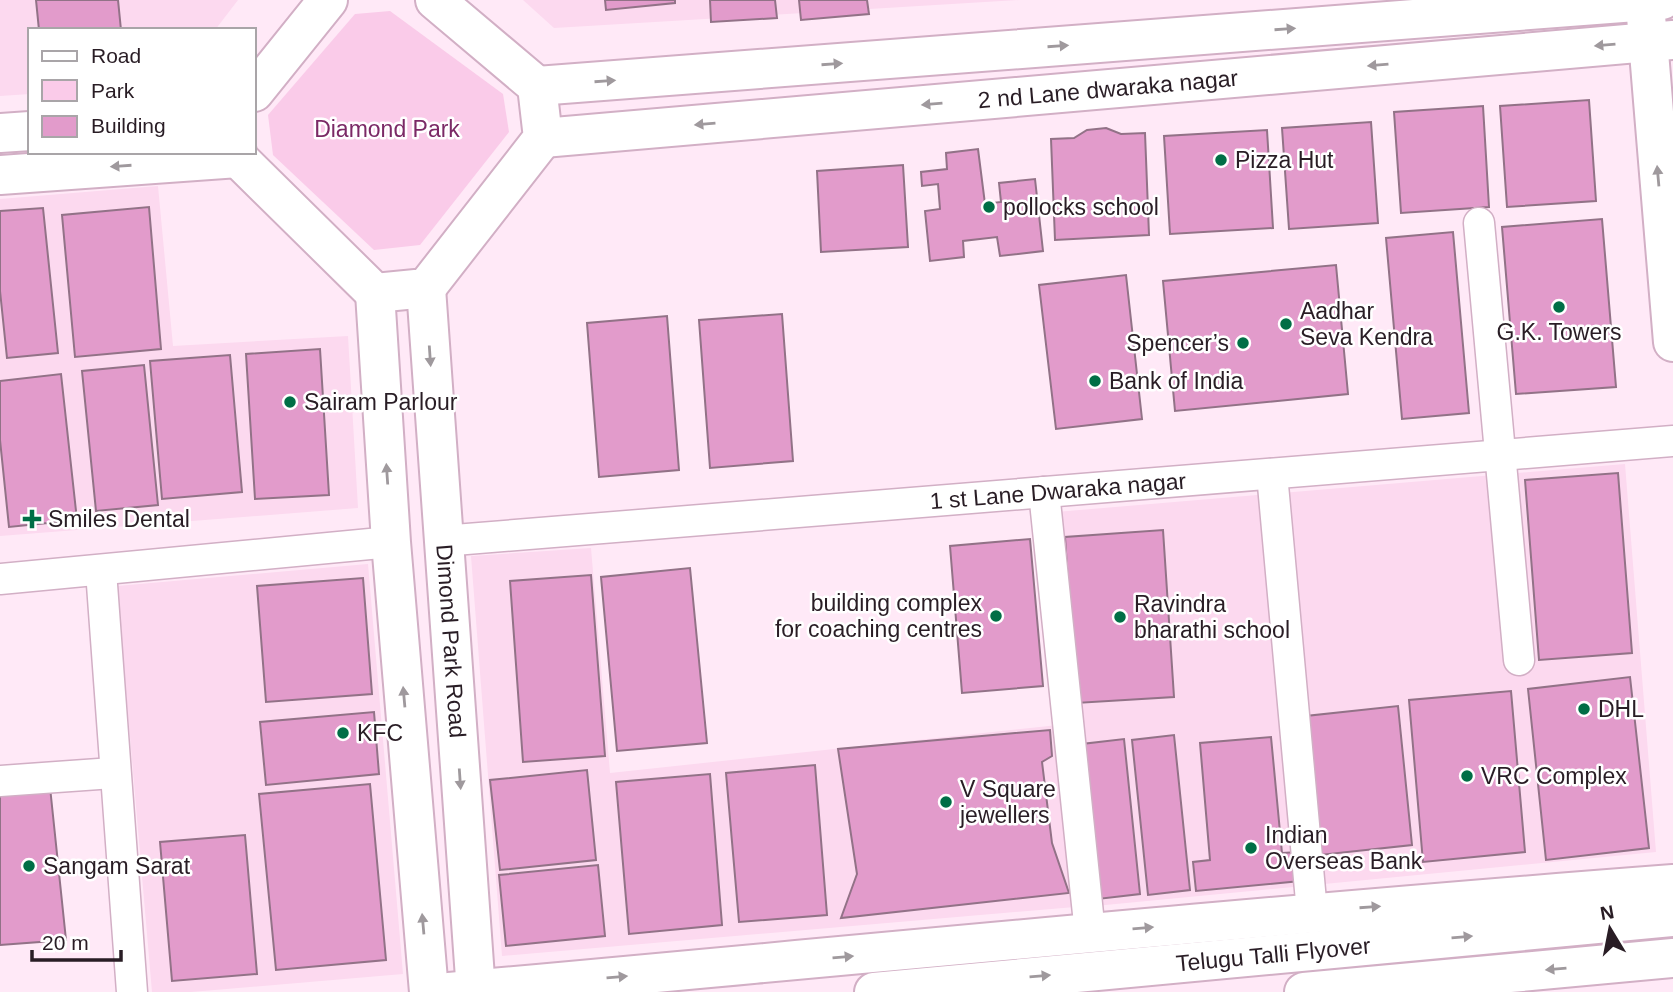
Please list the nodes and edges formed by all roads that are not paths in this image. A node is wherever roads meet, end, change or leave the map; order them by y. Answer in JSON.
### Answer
{"nodes":[{"id":1,"x":328,"y":0,"type":"edge"},
{"id":2,"x":435,"y":0,"type":"edge"},
{"id":3,"x":1651,"y":1,"type":"edge"},
{"id":4,"x":1660,"y":41,"type":"edge"},
{"id":5,"x":537,"y":86,"type":"junction"},
{"id":6,"x":256,"y":90,"type":"edge"},
{"id":7,"x":28,"y":131,"type":"edge"},
{"id":8,"x":0,"y":133,"type":"edge"},
{"id":9,"x":543,"y":138,"type":"junction"},
{"id":10,"x":238,"y":155,"type":"edge"},
{"id":11,"x":0,"y":175,"type":"edge"},
{"id":12,"x":1479,"y":223,"type":"dead end"},
{"id":13,"x":426,"y":288,"type":"junction"},
{"id":14,"x":375,"y":293,"type":"junction"},
{"id":15,"x":1673,"y":342,"type":"edge"},
{"id":16,"x":1673,"y":441,"type":"edge"},
{"id":17,"x":1501,"y":455,"type":"junction"},
{"id":18,"x":1272,"y":474,"type":"junction"},
{"id":19,"x":1044,"y":492,"type":"junction"},
{"id":20,"x":442,"y":541,"type":"junction"},
{"id":21,"x":391,"y":542,"type":"junction"},
{"id":22,"x":101,"y":570,"type":"junction"},
{"id":23,"x":0,"y":579,"type":"edge"},
{"id":24,"x":1519,"y":660,"type":"dead end"},
{"id":25,"x":113,"y":773,"type":"junction"},
{"id":26,"x":0,"y":781,"type":"edge"},
{"id":27,"x":1673,"y":884,"type":"edge"},
{"id":28,"x":1312,"y":912,"type":"junction"},
{"id":29,"x":1673,"y":917,"type":"edge"},
{"id":30,"x":1090,"y":933,"type":"junction"},
{"id":31,"x":1673,"y":958,"type":"edge"},
{"id":32,"x":467,"y":991,"type":"edge"},
{"id":33,"x":132,"y":992,"type":"edge"},
{"id":34,"x":429,"y":992,"type":"edge"},
{"id":35,"x":874,"y":992,"type":"edge"},
{"id":36,"x":1304,"y":992,"type":"edge"}],
"edges":[{"from":1,"to":6,"type":"main road"},
{"from":2,"to":5,"type":"main road"},
{"from":3,"to":4,"type":"main road"},
{"from":5,"to":3,"type":"main road","name":"2 nd Lane dwaraka nagar","one_way":true},
{"from":4,"to":9,"type":"main road","name":"2 nd Lane dwaraka nagar","one_way":true},
{"from":15,"to":4,"type":"main road","one_way":true},
{"from":5,"to":9,"type":"main road"},
{"from":7,"to":8,"type":"main road"},
{"from":9,"to":13,"type":"main road"},
{"from":10,"to":11,"type":"main road","one_way":true},
{"from":10,"to":14,"type":"main road"},
{"from":12,"to":17,"type":"street"},
{"from":13,"to":14,"type":"main road"},
{"from":13,"to":20,"type":"main road","name":"Dimond Park Road","one_way":true},
{"from":21,"to":14,"type":"main road","one_way":true},
{"from":16,"to":17,"type":"street","name":"1 st Lane Dwaraka nagar"},
{"from":17,"to":18,"type":"street","name":"1 st Lane Dwaraka nagar"},
{"from":17,"to":24,"type":"street"},
{"from":18,"to":19,"type":"street","name":"1 st Lane Dwaraka nagar"},
{"from":18,"to":28,"type":"street"},
{"from":19,"to":20,"type":"street","name":"1 st Lane Dwaraka nagar"},
{"from":19,"to":30,"type":"street"},
{"from":20,"to":32,"type":"main road","name":"Dimond Park Road","one_way":true},
{"from":21,"to":22,"type":"street"},
{"from":34,"to":21,"type":"main road","one_way":true},
{"from":22,"to":23,"type":"street"},
{"from":22,"to":25,"type":"street"},
{"from":25,"to":26,"type":"street"},
{"from":25,"to":33,"type":"street"},
{"from":28,"to":27,"type":"main road","one_way":true},
{"from":30,"to":28,"type":"main road","one_way":true},
{"from":35,"to":29,"type":"main road","name":"Telugu Talli Flyover","one_way":true},
{"from":32,"to":30,"type":"main road","one_way":true},
{"from":31,"to":36,"type":"main road","name":"Telugu Talli Flyover","one_way":true}]}
